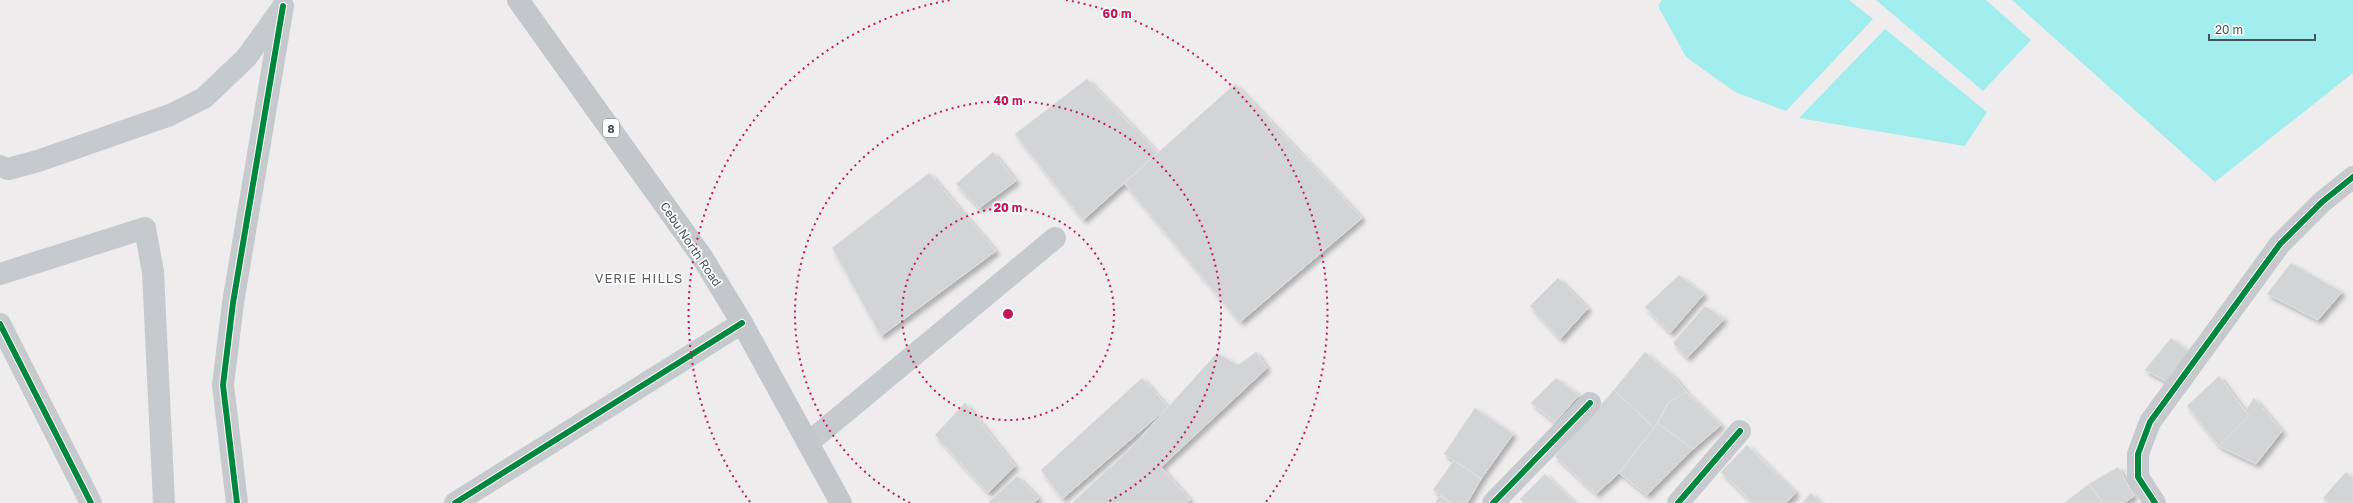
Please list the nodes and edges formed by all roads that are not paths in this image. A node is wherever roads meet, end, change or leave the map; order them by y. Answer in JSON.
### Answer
{"nodes":[{"id":1,"x":518,"y":0,"type":"edge"},
{"id":2,"x":286,"y":3,"type":"edge"},
{"id":3,"x":0,"y":166,"type":"edge"},
{"id":4,"x":2353,"y":177,"type":"edge"},
{"id":5,"x":1055,"y":238,"type":"dead end"},
{"id":6,"x":0,"y":274,"type":"edge"},
{"id":7,"x":742,"y":323,"type":"junction"},
{"id":8,"x":0,"y":324,"type":"edge"},
{"id":9,"x":1590,"y":403,"type":"dead end"},
{"id":10,"x":1740,"y":431,"type":"dead end"},
{"id":11,"x":808,"y":443,"type":"junction"},
{"id":12,"x":91,"y":503,"type":"edge"},
{"id":13,"x":164,"y":503,"type":"edge"},
{"id":14,"x":237,"y":503,"type":"edge"},
{"id":15,"x":454,"y":503,"type":"edge"},
{"id":16,"x":841,"y":503,"type":"edge"},
{"id":17,"x":1493,"y":503,"type":"edge"},
{"id":18,"x":1678,"y":503,"type":"edge"},
{"id":19,"x":2155,"y":503,"type":"edge"}],
"edges":[{"from":1,"to":7,"type":"main road","name":"Cebu North Road","number":"8"},
{"from":2,"to":3,"type":"street"},
{"from":2,"to":14,"type":"street"},
{"from":4,"to":19,"type":"street"},
{"from":5,"to":11,"type":"street"},
{"from":6,"to":13,"type":"street"},
{"from":7,"to":11,"type":"main road","name":"Cebu North Road","number":"8"},
{"from":7,"to":15,"type":"street"},
{"from":8,"to":12,"type":"street"},
{"from":9,"to":17,"type":"street"},
{"from":10,"to":18,"type":"street"},
{"from":11,"to":16,"type":"main road","name":"Cebu North Road","number":"8"}]}
